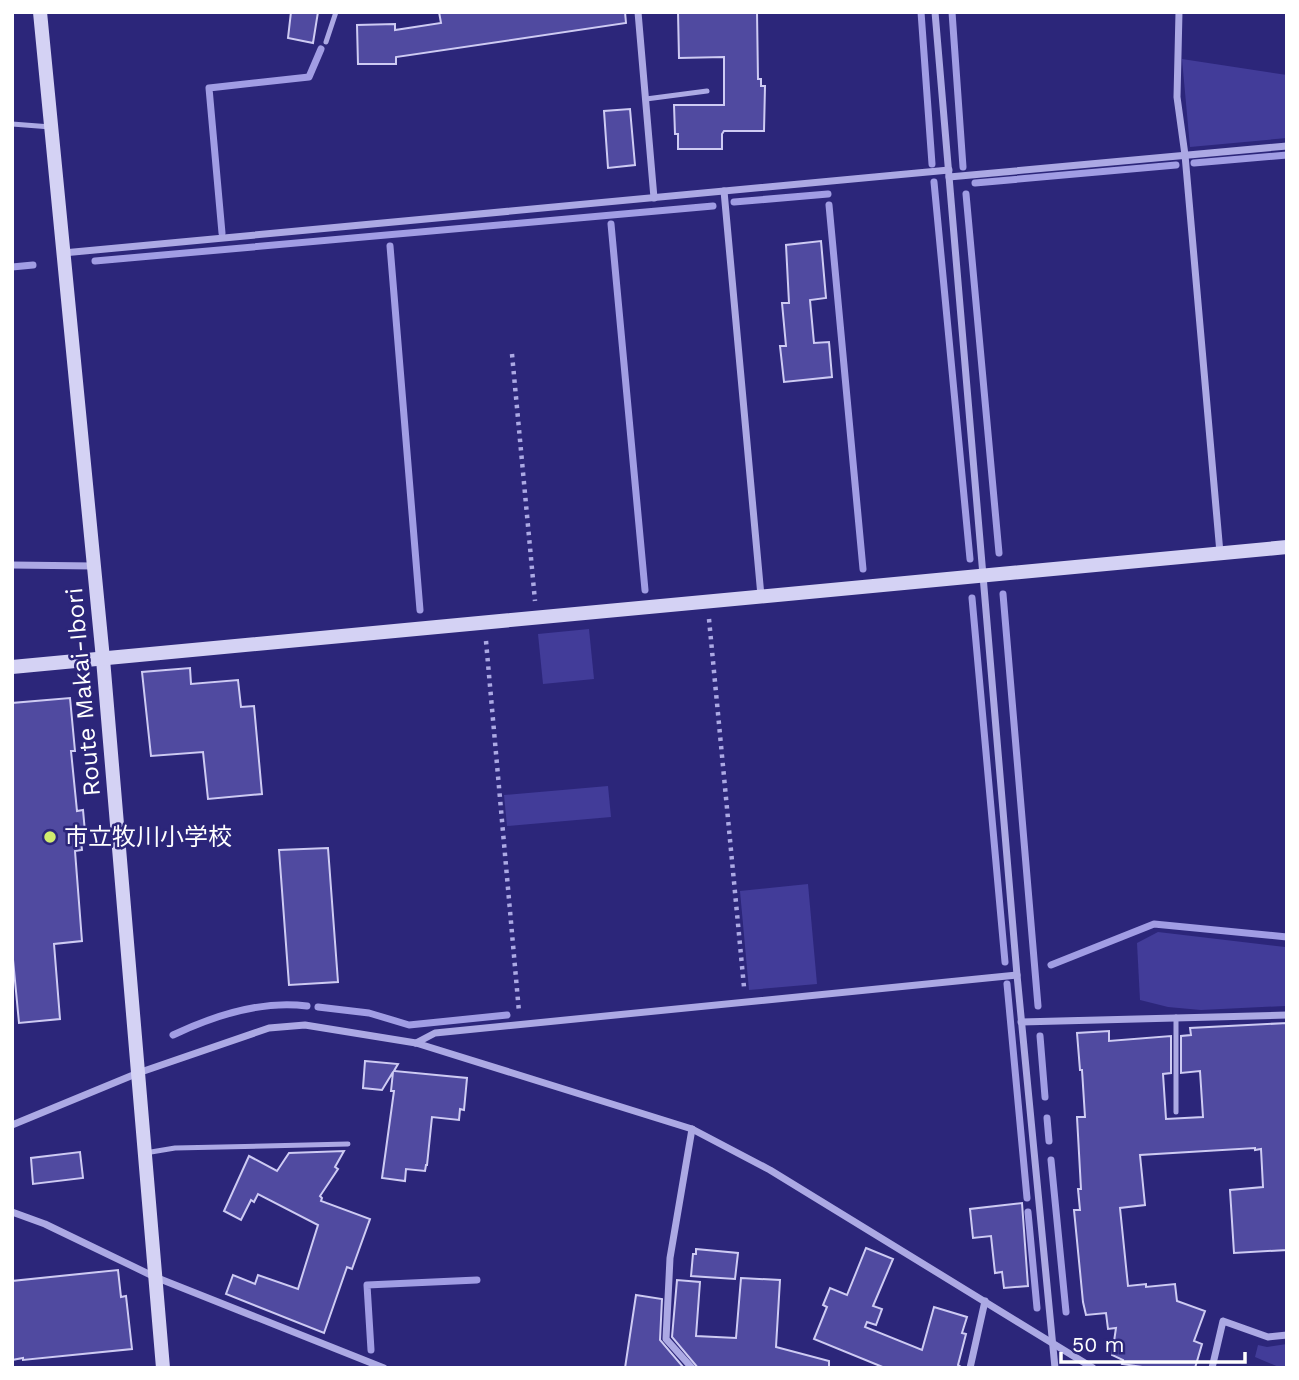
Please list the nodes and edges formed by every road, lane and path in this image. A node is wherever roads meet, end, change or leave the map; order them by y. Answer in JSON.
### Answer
{"nodes":[{"id":1,"x":40,"y":12,"type":"edge"},
{"id":2,"x":336,"y":12,"type":"edge"},
{"id":3,"x":638,"y":12,"type":"edge"},
{"id":4,"x":935,"y":12,"type":"edge"},
{"id":5,"x":1179,"y":12,"type":"edge"},
{"id":6,"x":326,"y":42,"type":"dead end"},
{"id":7,"x":707,"y":91,"type":"dead end"},
{"id":8,"x":646,"y":99,"type":"junction"},
{"id":9,"x":12,"y":124,"type":"edge"},
{"id":10,"x":51,"y":127,"type":"junction"},
{"id":11,"x":1287,"y":146,"type":"edge"},
{"id":12,"x":1185,"y":155,"type":"junction"},
{"id":13,"x":949,"y":173,"type":"junction"},
{"id":14,"x":724,"y":191,"type":"junction"},
{"id":15,"x":654,"y":198,"type":"junction"},
{"id":16,"x":63,"y":253,"type":"junction"},
{"id":17,"x":512,"y":354,"type":"dead end"},
{"id":18,"x":1287,"y":547,"type":"edge"},
{"id":19,"x":1220,"y":553,"type":"junction"},
{"id":20,"x":12,"y":565,"type":"edge"},
{"id":21,"x":94,"y":566,"type":"junction"},
{"id":22,"x":984,"y":575,"type":"junction"},
{"id":23,"x":761,"y":596,"type":"junction"},
{"id":24,"x":707,"y":601,"type":"junction"},
{"id":25,"x":537,"y":617,"type":"junction"},
{"id":26,"x":484,"y":622,"type":"junction"},
{"id":27,"x":103,"y":659,"type":"junction"},
{"id":28,"x":12,"y":667,"type":"edge"},
{"id":29,"x":1017,"y":975,"type":"junction"},
{"id":30,"x":746,"y":1002,"type":"junction"},
{"id":31,"x":1287,"y":1015,"type":"edge"},
{"id":32,"x":1176,"y":1017,"type":"junction"},
{"id":33,"x":1021,"y":1022,"type":"junction"},
{"id":34,"x":520,"y":1025,"type":"junction"},
{"id":35,"x":416,"y":1043,"type":"junction"},
{"id":36,"x":138,"y":1073,"type":"junction"},
{"id":37,"x":1176,"y":1112,"type":"dead end"},
{"id":38,"x":12,"y":1125,"type":"edge"},
{"id":39,"x":692,"y":1129,"type":"junction"},
{"id":40,"x":348,"y":1144,"type":"dead end"},
{"id":41,"x":145,"y":1153,"type":"junction"},
{"id":42,"x":12,"y":1213,"type":"edge"},
{"id":43,"x":155,"y":1277,"type":"junction"},
{"id":44,"x":985,"y":1301,"type":"junction"},
{"id":45,"x":1287,"y":1335,"type":"edge"},
{"id":46,"x":1052,"y":1342,"type":"junction"},
{"id":47,"x":163,"y":1368,"type":"edge"},
{"id":48,"x":384,"y":1368,"type":"edge"},
{"id":49,"x":692,"y":1368,"type":"edge"},
{"id":50,"x":970,"y":1368,"type":"edge"},
{"id":51,"x":1055,"y":1368,"type":"edge"},
{"id":52,"x":1093,"y":1368,"type":"edge"},
{"id":53,"x":1212,"y":1368,"type":"edge"}],
"edges":[{"from":1,"to":10,"type":"main road","name":"Route Makai-Ibori"},
{"from":2,"to":6,"type":"lane"},
{"from":3,"to":8,"type":"street"},
{"from":4,"to":13,"type":"street"},
{"from":5,"to":12,"type":"street"},
{"from":7,"to":8,"type":"lane"},
{"from":8,"to":15,"type":"street"},
{"from":9,"to":10,"type":"lane"},
{"from":10,"to":16,"type":"main road","name":"Route Makai-Ibori"},
{"from":11,"to":12,"type":"street"},
{"from":12,"to":13,"type":"street"},
{"from":12,"to":19,"type":"street"},
{"from":13,"to":14,"type":"street"},
{"from":13,"to":22,"type":"street"},
{"from":14,"to":15,"type":"street"},
{"from":14,"to":23,"type":"street"},
{"from":15,"to":16,"type":"street"},
{"from":16,"to":21,"type":"main road","name":"Route Makai-Ibori"},
{"from":17,"to":25,"type":"path"},
{"from":18,"to":19,"type":"main road"},
{"from":19,"to":22,"type":"main road"},
{"from":20,"to":21,"type":"street"},
{"from":21,"to":27,"type":"main road","name":"Route Makai-Ibori"},
{"from":22,"to":23,"type":"main road"},
{"from":22,"to":29,"type":"street"},
{"from":23,"to":24,"type":"main road"},
{"from":24,"to":25,"type":"main road"},
{"from":24,"to":30,"type":"path"},
{"from":25,"to":26,"type":"main road"},
{"from":26,"to":27,"type":"main road"},
{"from":26,"to":34,"type":"path"},
{"from":27,"to":28,"type":"main road"},
{"from":27,"to":36,"type":"main road","name":"Route Makai-Ibori"},
{"from":29,"to":30,"type":"street"},
{"from":29,"to":33,"type":"street"},
{"from":30,"to":34,"type":"street"},
{"from":31,"to":32,"type":"street"},
{"from":32,"to":33,"type":"street"},
{"from":32,"to":37,"type":"lane"},
{"from":33,"to":46,"type":"street"},
{"from":34,"to":35,"type":"street"},
{"from":35,"to":36,"type":"street"},
{"from":35,"to":39,"type":"street"},
{"from":36,"to":38,"type":"street"},
{"from":36,"to":41,"type":"main road","name":"Route Makai-Ibori"},
{"from":39,"to":44,"type":"street"},
{"from":39,"to":49,"type":"street"},
{"from":40,"to":41,"type":"lane"},
{"from":41,"to":43,"type":"main road","name":"Route Makai-Ibori"},
{"from":42,"to":43,"type":"street"},
{"from":43,"to":47,"type":"main road","name":"Route Makai-Ibori"},
{"from":43,"to":48,"type":"street"},
{"from":44,"to":46,"type":"street"},
{"from":44,"to":50,"type":"street"},
{"from":45,"to":53,"type":"street"},
{"from":46,"to":51,"type":"street"},
{"from":46,"to":52,"type":"street"}]}
